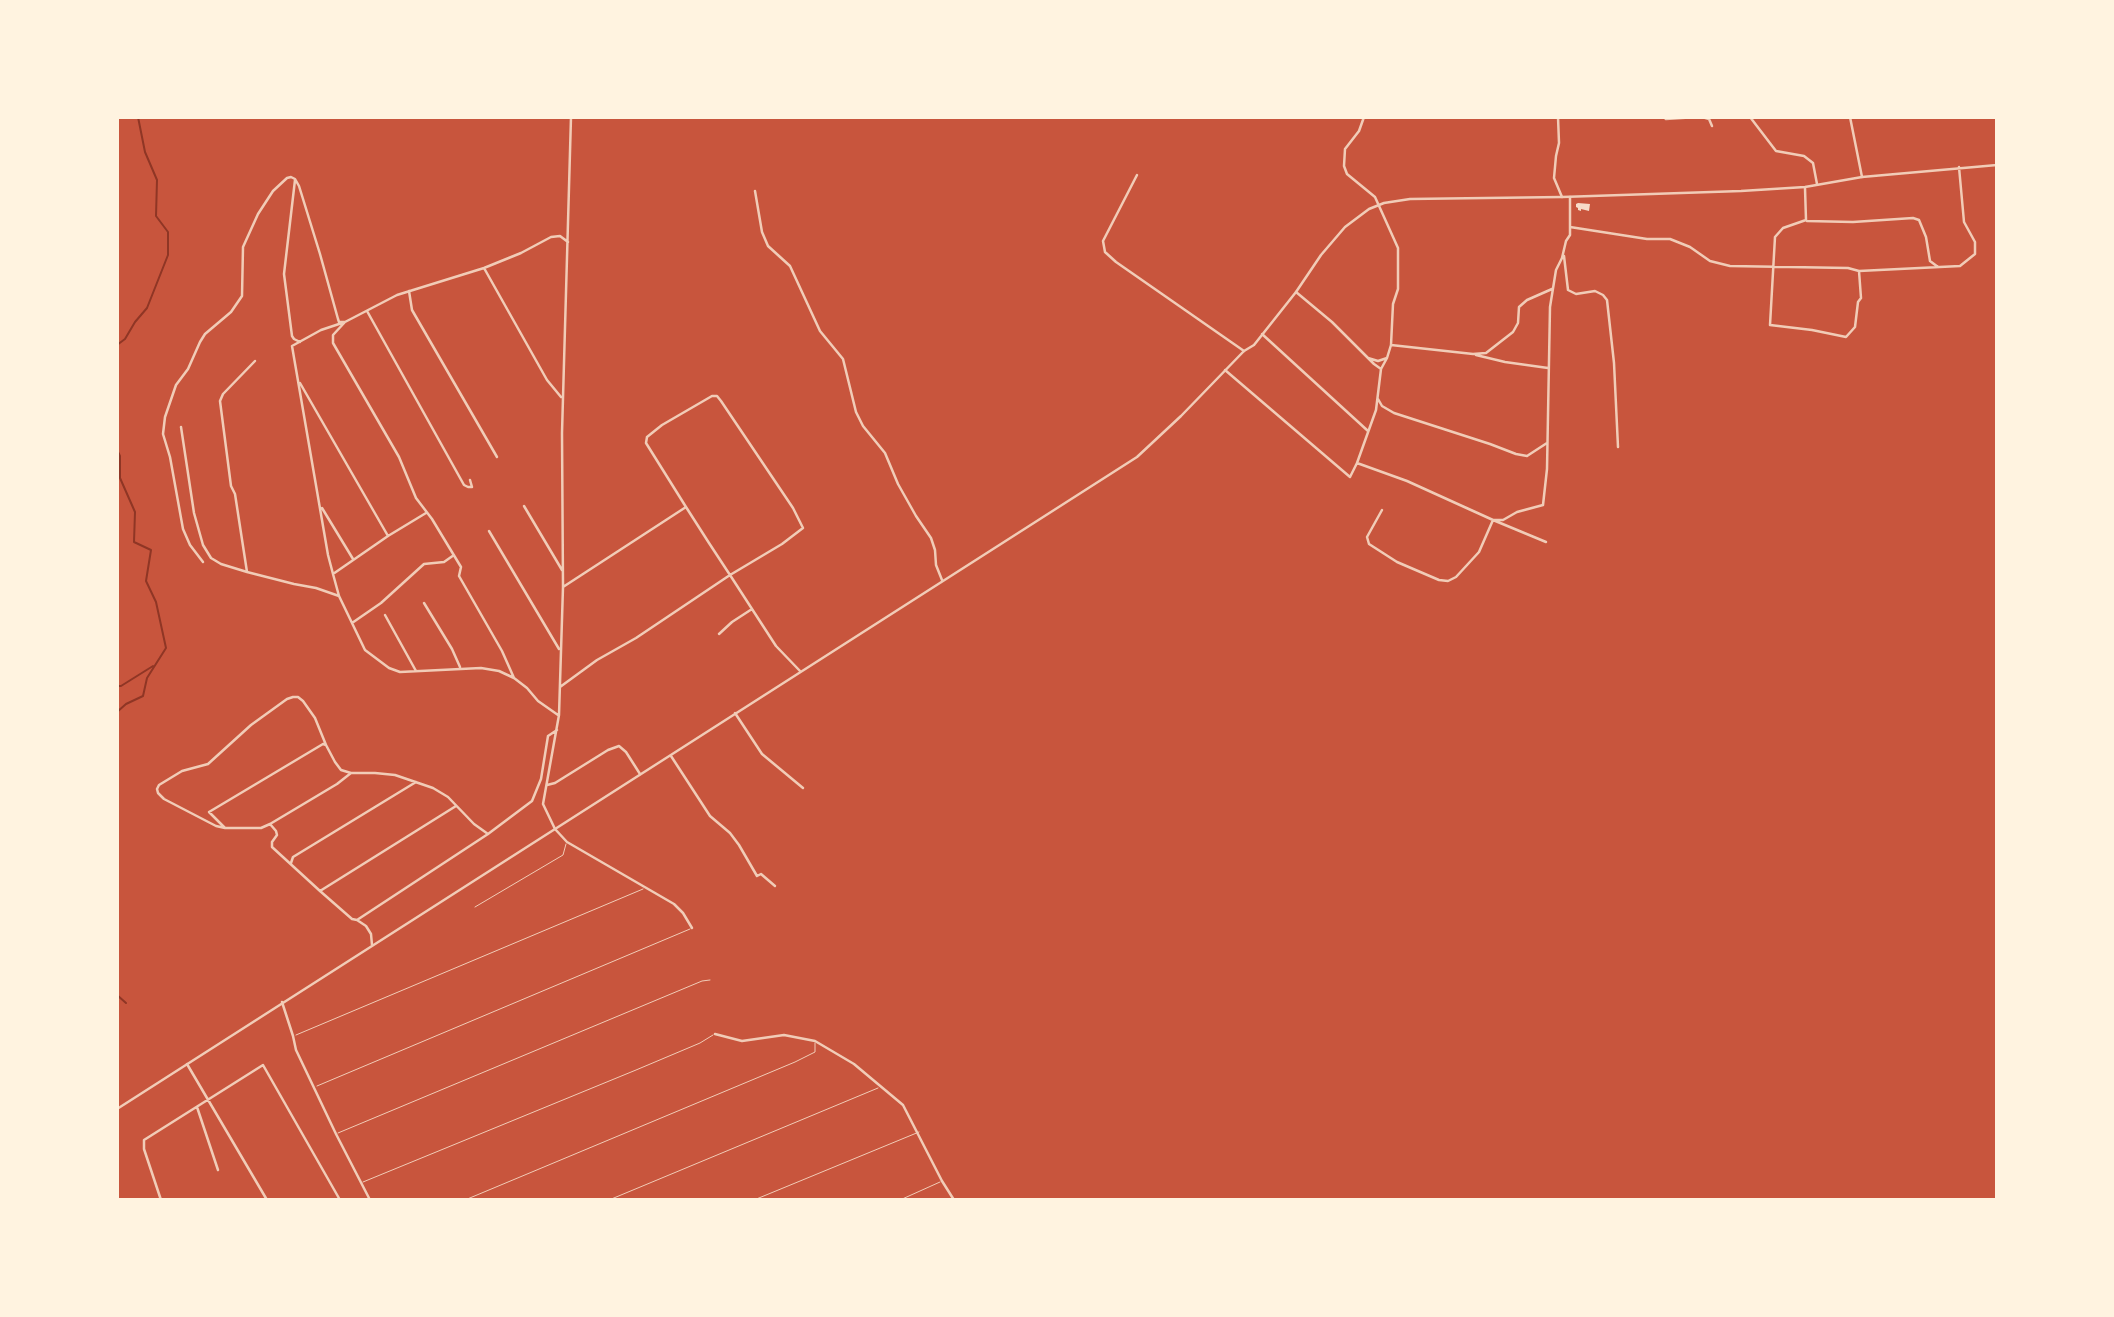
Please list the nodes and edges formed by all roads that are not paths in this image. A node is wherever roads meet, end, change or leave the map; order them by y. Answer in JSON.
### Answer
{"nodes":[{"id":1,"x":572,"y":117,"type":"edge"},
{"id":2,"x":1364,"y":117,"type":"edge"},
{"id":3,"x":1558,"y":117,"type":"edge"},
{"id":4,"x":1664,"y":117,"type":"edge"},
{"id":5,"x":1700,"y":117,"type":"edge"},
{"id":6,"x":1751,"y":117,"type":"edge"},
{"id":7,"x":1850,"y":117,"type":"edge"},
{"id":8,"x":1712,"y":126,"type":"dead end"},
{"id":9,"x":1997,"y":165,"type":"edge"},
{"id":10,"x":1959,"y":167,"type":"junction"},
{"id":11,"x":1137,"y":175,"type":"dead end"},
{"id":12,"x":1862,"y":177,"type":"junction"},
{"id":13,"x":293,"y":178,"type":"junction"},
{"id":14,"x":1817,"y":184,"type":"junction"},
{"id":15,"x":1805,"y":187,"type":"junction"},
{"id":16,"x":755,"y":191,"type":"dead end"},
{"id":17,"x":1562,"y":197,"type":"junction"},
{"id":18,"x":1570,"y":197,"type":"junction"},
{"id":19,"x":1377,"y":205,"type":"junction"},
{"id":20,"x":1806,"y":220,"type":"junction"},
{"id":21,"x":1570,"y":227,"type":"junction"},
{"id":22,"x":568,"y":243,"type":"junction"},
{"id":23,"x":1563,"y":252,"type":"junction"},
{"id":24,"x":484,"y":268,"type":"junction"},
{"id":25,"x":1772,"y":268,"type":"junction"},
{"id":26,"x":1941,"y":268,"type":"junction"},
{"id":27,"x":1859,"y":271,"type":"junction"},
{"id":28,"x":1553,"y":289,"type":"junction"},
{"id":29,"x":409,"y":290,"type":"junction"},
{"id":30,"x":1296,"y":292,"type":"junction"},
{"id":31,"x":367,"y":311,"type":"junction"},
{"id":32,"x":345,"y":322,"type":"junction"},
{"id":33,"x":1262,"y":334,"type":"junction"},
{"id":34,"x":300,"y":342,"type":"junction"},
{"id":35,"x":1391,"y":345,"type":"junction"},
{"id":36,"x":1244,"y":351,"type":"junction"},
{"id":37,"x":1473,"y":354,"type":"junction"},
{"id":38,"x":1368,"y":358,"type":"junction"},
{"id":39,"x":1388,"y":358,"type":"junction"},
{"id":40,"x":255,"y":360,"type":"dead end"},
{"id":41,"x":1381,"y":369,"type":"junction"},
{"id":42,"x":1549,"y":369,"type":"junction"},
{"id":43,"x":1225,"y":370,"type":"junction"},
{"id":44,"x":298,"y":380,"type":"junction"},
{"id":45,"x":1377,"y":397,"type":"junction"},
{"id":46,"x":563,"y":399,"type":"junction"},
{"id":47,"x":181,"y":427,"type":"dead end"},
{"id":48,"x":1368,"y":431,"type":"junction"},
{"id":49,"x":1547,"y":443,"type":"junction"},
{"id":50,"x":1618,"y":447,"type":"dead end"},
{"id":51,"x":497,"y":457,"type":"dead end"},
{"id":52,"x":1357,"y":463,"type":"junction"},
{"id":53,"x":470,"y":480,"type":"dead end"},
{"id":54,"x":320,"y":506,"type":"junction"},
{"id":55,"x":524,"y":506,"type":"dead end"},
{"id":56,"x":687,"y":507,"type":"junction"},
{"id":57,"x":1382,"y":510,"type":"dead end"},
{"id":58,"x":427,"y":512,"type":"junction"},
{"id":59,"x":1493,"y":520,"type":"junction"},
{"id":60,"x":489,"y":531,"type":"dead end"},
{"id":61,"x":388,"y":536,"type":"junction"},
{"id":62,"x":1546,"y":542,"type":"dead end"},
{"id":63,"x":454,"y":555,"type":"junction"},
{"id":64,"x":353,"y":560,"type":"junction"},
{"id":65,"x":203,"y":562,"type":"dead end"},
{"id":66,"x":562,"y":570,"type":"junction"},
{"id":67,"x":247,"y":572,"type":"junction"},
{"id":68,"x":333,"y":574,"type":"junction"},
{"id":69,"x":730,"y":575,"type":"junction"},
{"id":70,"x":942,"y":580,"type":"junction"},
{"id":71,"x":563,"y":587,"type":"junction"},
{"id":72,"x":339,"y":596,"type":"junction"},
{"id":73,"x":424,"y":603,"type":"dead end"},
{"id":74,"x":752,"y":609,"type":"junction"},
{"id":75,"x":385,"y":615,"type":"dead end"},
{"id":76,"x":352,"y":623,"type":"junction"},
{"id":77,"x":719,"y":634,"type":"dead end"},
{"id":78,"x":561,"y":652,"type":"junction"},
{"id":79,"x":460,"y":668,"type":"junction"},
{"id":80,"x":416,"y":671,"type":"junction"},
{"id":81,"x":800,"y":671,"type":"junction"},
{"id":82,"x":514,"y":678,"type":"junction"},
{"id":83,"x":560,"y":687,"type":"junction"},
{"id":84,"x":735,"y":713,"type":"junction"},
{"id":85,"x":559,"y":715,"type":"junction"},
{"id":86,"x":557,"y":730,"type":"junction"},
{"id":87,"x":326,"y":745,"type":"junction"},
{"id":88,"x":670,"y":755,"type":"junction"},
{"id":89,"x":351,"y":773,"type":"junction"},
{"id":90,"x":640,"y":774,"type":"junction"},
{"id":91,"x":416,"y":782,"type":"junction"},
{"id":92,"x":547,"y":785,"type":"junction"},
{"id":93,"x":803,"y":788,"type":"dead end"},
{"id":94,"x":456,"y":806,"type":"junction"},
{"id":95,"x":270,"y":824,"type":"junction"},
{"id":96,"x":225,"y":828,"type":"junction"},
{"id":97,"x":555,"y":829,"type":"junction"},
{"id":98,"x":488,"y":834,"type":"junction"},
{"id":99,"x":567,"y":842,"type":"junction"},
{"id":100,"x":291,"y":863,"type":"junction"},
{"id":101,"x":775,"y":886,"type":"dead end"},
{"id":102,"x":646,"y":887,"type":"junction"},
{"id":103,"x":320,"y":891,"type":"junction"},
{"id":104,"x":475,"y":907,"type":"dead end"},
{"id":105,"x":357,"y":920,"type":"junction"},
{"id":106,"x":692,"y":928,"type":"joint"},
{"id":107,"x":372,"y":945,"type":"junction"},
{"id":108,"x":710,"y":980,"type":"dead end"},
{"id":109,"x":282,"y":1002,"type":"junction"},
{"id":110,"x":715,"y":1034,"type":"joint"},
{"id":111,"x":293,"y":1036,"type":"junction"},
{"id":112,"x":815,"y":1041,"type":"junction"},
{"id":113,"x":187,"y":1064,"type":"junction"},
{"id":114,"x":882,"y":1087,"type":"junction"},
{"id":115,"x":313,"y":1088,"type":"junction"},
{"id":116,"x":209,"y":1099,"type":"junction"},
{"id":117,"x":197,"y":1107,"type":"junction"},
{"id":118,"x":117,"y":1109,"type":"edge"},
{"id":119,"x":919,"y":1132,"type":"junction"},
{"id":120,"x":335,"y":1134,"type":"junction"},
{"id":121,"x":218,"y":1170,"type":"dead end"},
{"id":122,"x":942,"y":1181,"type":"junction"},
{"id":123,"x":361,"y":1183,"type":"junction"},
{"id":124,"x":161,"y":1200,"type":"edge"},
{"id":125,"x":267,"y":1200,"type":"edge"},
{"id":126,"x":340,"y":1200,"type":"edge"},
{"id":127,"x":370,"y":1200,"type":"edge"},
{"id":128,"x":465,"y":1200,"type":"edge"},
{"id":129,"x":609,"y":1200,"type":"edge"},
{"id":130,"x":754,"y":1200,"type":"edge"},
{"id":131,"x":900,"y":1200,"type":"edge"},
{"id":132,"x":954,"y":1200,"type":"edge"}],
"edges":[{"from":1,"to":22,"type":"street"},
{"from":2,"to":19,"type":"street"},
{"from":3,"to":17,"type":"street"},
{"from":4,"to":5,"type":"street"},
{"from":5,"to":8,"type":"street"},
{"from":6,"to":14,"type":"street"},
{"from":7,"to":12,"type":"street"},
{"from":9,"to":10,"type":"street"},
{"from":10,"to":12,"type":"street"},
{"from":10,"to":26,"type":"street"},
{"from":11,"to":36,"type":"street"},
{"from":12,"to":14,"type":"street"},
{"from":13,"to":32,"type":"street"},
{"from":13,"to":34,"type":"street"},
{"from":13,"to":65,"type":"street"},
{"from":14,"to":15,"type":"street"},
{"from":15,"to":18,"type":"street"},
{"from":15,"to":20,"type":"street"},
{"from":16,"to":70,"type":"street"},
{"from":17,"to":18,"type":"street"},
{"from":17,"to":19,"type":"street"},
{"from":18,"to":21,"type":"street"},
{"from":19,"to":30,"type":"street"},
{"from":19,"to":35,"type":"street"},
{"from":20,"to":25,"type":"street"},
{"from":20,"to":26,"type":"street"},
{"from":21,"to":23,"type":"street"},
{"from":21,"to":25,"type":"street"},
{"from":22,"to":24,"type":"street"},
{"from":22,"to":46,"type":"street"},
{"from":23,"to":28,"type":"street"},
{"from":23,"to":50,"type":"street"},
{"from":24,"to":29,"type":"street"},
{"from":24,"to":46,"type":"street"},
{"from":25,"to":27,"type":"street"},
{"from":25,"to":27,"type":"street"},
{"from":26,"to":27,"type":"street"},
{"from":28,"to":37,"type":"street"},
{"from":28,"to":42,"type":"street"},
{"from":29,"to":31,"type":"street"},
{"from":29,"to":51,"type":"street"},
{"from":30,"to":33,"type":"street"},
{"from":30,"to":38,"type":"street"},
{"from":31,"to":32,"type":"street"},
{"from":31,"to":53,"type":"street"},
{"from":32,"to":34,"type":"street"},
{"from":32,"to":58,"type":"street"},
{"from":33,"to":36,"type":"street"},
{"from":33,"to":48,"type":"street"},
{"from":34,"to":44,"type":"street"},
{"from":35,"to":37,"type":"street"},
{"from":35,"to":39,"type":"street"},
{"from":36,"to":43,"type":"street"},
{"from":37,"to":42,"type":"street"},
{"from":38,"to":39,"type":"street"},
{"from":38,"to":41,"type":"street"},
{"from":39,"to":41,"type":"street"},
{"from":40,"to":67,"type":"street"},
{"from":41,"to":45,"type":"street"},
{"from":42,"to":49,"type":"street"},
{"from":43,"to":52,"type":"street"},
{"from":43,"to":70,"type":"street"},
{"from":44,"to":54,"type":"street"},
{"from":44,"to":61,"type":"street"},
{"from":45,"to":48,"type":"street"},
{"from":45,"to":49,"type":"street"},
{"from":46,"to":66,"type":"street"},
{"from":47,"to":67,"type":"street"},
{"from":48,"to":52,"type":"street"},
{"from":49,"to":59,"type":"street"},
{"from":52,"to":59,"type":"street"},
{"from":54,"to":64,"type":"street"},
{"from":54,"to":68,"type":"street"},
{"from":55,"to":66,"type":"street"},
{"from":56,"to":69,"type":"street"},
{"from":56,"to":69,"type":"street"},
{"from":56,"to":71,"type":"street"},
{"from":57,"to":59,"type":"street"},
{"from":58,"to":61,"type":"street"},
{"from":58,"to":63,"type":"street"},
{"from":59,"to":62,"type":"street"},
{"from":60,"to":78,"type":"street"},
{"from":61,"to":64,"type":"street"},
{"from":63,"to":76,"type":"street"},
{"from":63,"to":82,"type":"street"},
{"from":64,"to":68,"type":"street"},
{"from":66,"to":71,"type":"street"},
{"from":67,"to":72,"type":"street"},
{"from":68,"to":72,"type":"street"},
{"from":69,"to":74,"type":"street"},
{"from":69,"to":83,"type":"street"},
{"from":70,"to":81,"type":"street"},
{"from":71,"to":78,"type":"street"},
{"from":72,"to":76,"type":"street"},
{"from":73,"to":79,"type":"street"},
{"from":74,"to":77,"type":"street"},
{"from":74,"to":81,"type":"street"},
{"from":75,"to":80,"type":"street"},
{"from":76,"to":80,"type":"street"},
{"from":78,"to":83,"type":"street"},
{"from":79,"to":80,"type":"street"},
{"from":79,"to":82,"type":"street"},
{"from":81,"to":84,"type":"street"},
{"from":82,"to":85,"type":"street"},
{"from":83,"to":85,"type":"street"},
{"from":84,"to":88,"type":"street"},
{"from":84,"to":93,"type":"street"},
{"from":85,"to":86,"type":"street"},
{"from":86,"to":92,"type":"street"},
{"from":86,"to":98,"type":"street"},
{"from":87,"to":89,"type":"street"},
{"from":87,"to":96,"type":"street"},
{"from":87,"to":96,"type":"street"},
{"from":88,"to":90,"type":"street"},
{"from":88,"to":101,"type":"street"},
{"from":89,"to":91,"type":"street"},
{"from":89,"to":95,"type":"street"},
{"from":90,"to":92,"type":"street"},
{"from":90,"to":97,"type":"street"},
{"from":91,"to":94,"type":"street"},
{"from":91,"to":100,"type":"street"},
{"from":92,"to":97,"type":"street"},
{"from":94,"to":98,"type":"street"},
{"from":94,"to":103,"type":"street"},
{"from":95,"to":96,"type":"street"},
{"from":95,"to":100,"type":"street"},
{"from":97,"to":99,"type":"street"},
{"from":97,"to":107,"type":"street"},
{"from":98,"to":105,"type":"street"},
{"from":99,"to":102,"type":"street"},
{"from":99,"to":104,"type":"lane"},
{"from":100,"to":103,"type":"street"},
{"from":102,"to":106,"type":"street"},
{"from":102,"to":111,"type":"lane"},
{"from":103,"to":105,"type":"street"},
{"from":105,"to":107,"type":"street"},
{"from":106,"to":115,"type":"lane"},
{"from":107,"to":109,"type":"street"},
{"from":108,"to":120,"type":"lane"},
{"from":109,"to":111,"type":"street"},
{"from":109,"to":113,"type":"street"},
{"from":110,"to":112,"type":"street"},
{"from":110,"to":123,"type":"lane"},
{"from":111,"to":115,"type":"street"},
{"from":112,"to":114,"type":"street"},
{"from":112,"to":128,"type":"lane"},
{"from":113,"to":116,"type":"street"},
{"from":113,"to":118,"type":"street"},
{"from":114,"to":119,"type":"street"},
{"from":114,"to":129,"type":"lane"},
{"from":115,"to":120,"type":"street"},
{"from":116,"to":117,"type":"street"},
{"from":116,"to":125,"type":"street"},
{"from":116,"to":126,"type":"street"},
{"from":117,"to":121,"type":"street"},
{"from":117,"to":124,"type":"street"},
{"from":119,"to":122,"type":"street"},
{"from":119,"to":130,"type":"lane"},
{"from":120,"to":123,"type":"street"},
{"from":122,"to":131,"type":"lane"},
{"from":122,"to":132,"type":"street"},
{"from":123,"to":127,"type":"street"}]}
